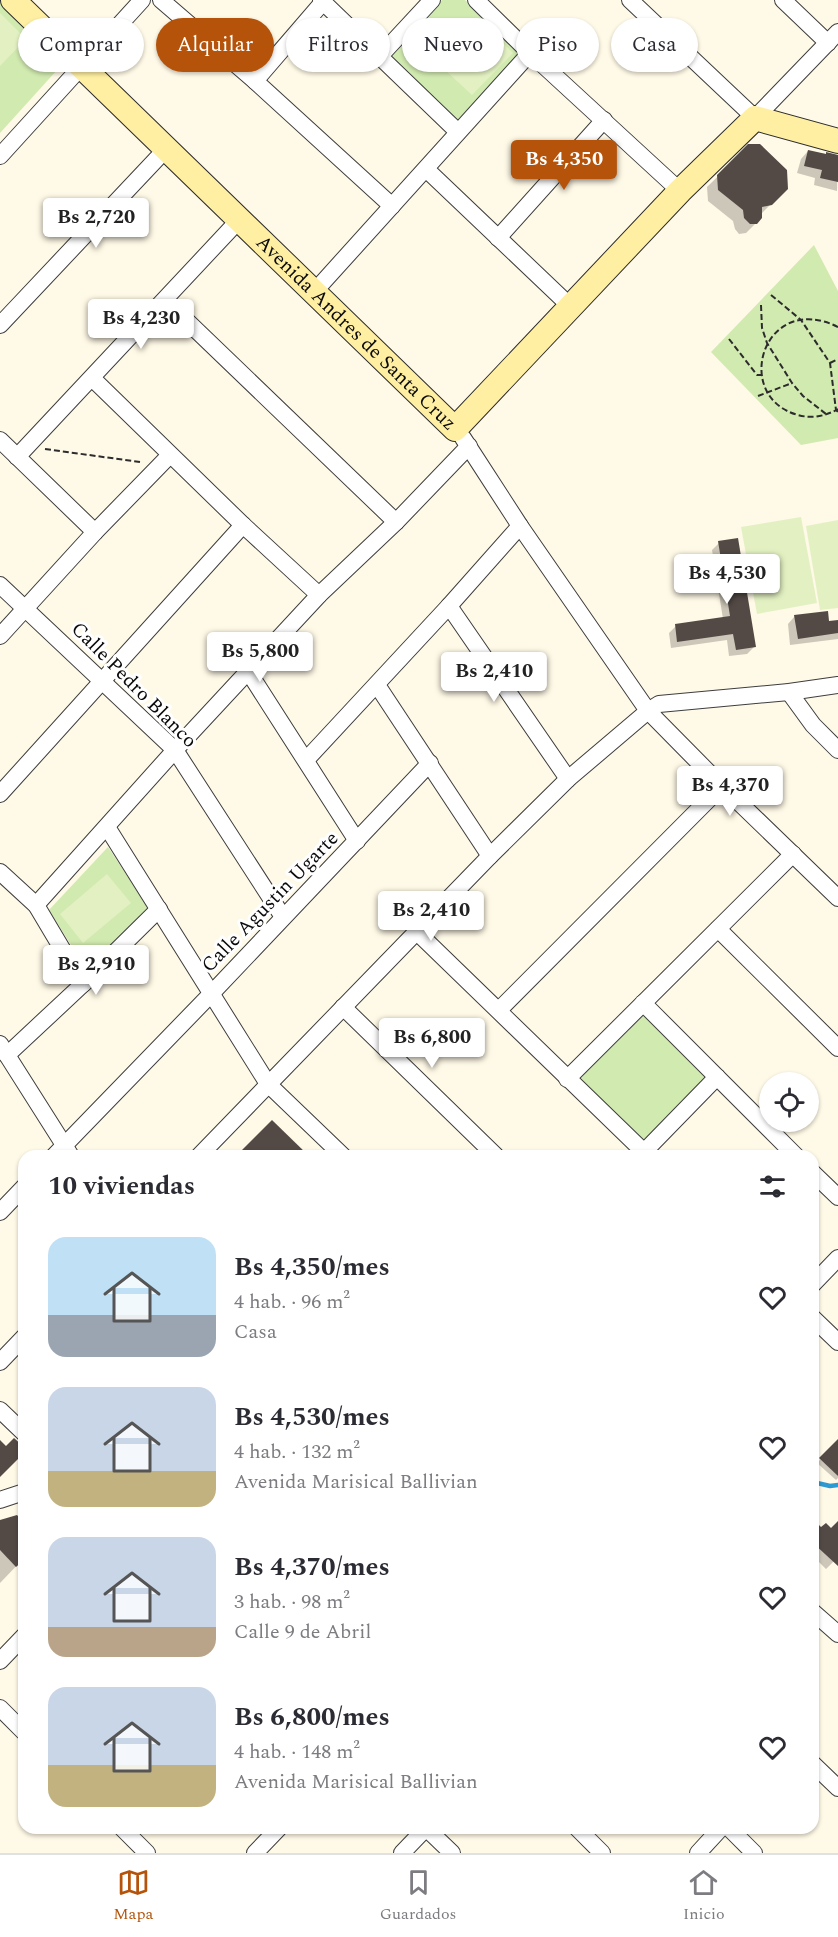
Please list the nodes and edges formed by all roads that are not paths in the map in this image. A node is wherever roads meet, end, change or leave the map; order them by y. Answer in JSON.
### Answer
{"nodes":[{"id":1,"x":13,"y":0,"type":"edge"},
{"id":2,"x":142,"y":0,"type":"edge"},
{"id":3,"x":161,"y":0,"type":"edge"},
{"id":4,"x":432,"y":0,"type":"edge"},
{"id":5,"x":476,"y":0,"type":"edge"},
{"id":6,"x":630,"y":0,"type":"edge"},
{"id":7,"x":783,"y":0,"type":"edge"},
{"id":8,"x":322,"y":1,"type":"edge"},
{"id":9,"x":32,"y":18,"type":"edge"},
{"id":10,"x":126,"y":18,"type":"edge"},
{"id":11,"x":340,"y":18,"type":"edge"},
{"id":12,"x":833,"y":38,"type":"edge"},
{"id":13,"x":516,"y":39,"type":"edge"},
{"id":14,"x":390,"y":45,"type":"edge"},
{"id":15,"x":390,"y":66,"type":"edge"},
{"id":16,"x":516,"y":68,"type":"edge"},
{"id":17,"x":77,"y":72,"type":"edge"},
{"id":18,"x":88,"y":72,"type":"edge"},
{"id":19,"x":551,"y":72,"type":"edge"},
{"id":20,"x":255,"y":81,"type":"junction"},
{"id":21,"x":754,"y":118,"type":"junction"},
{"id":22,"x":604,"y":120,"type":"junction"},
{"id":23,"x":458,"y":132,"type":"junction"},
{"id":24,"x":835,"y":136,"type":"edge"},
{"id":25,"x":166,"y":149,"type":"junction"},
{"id":26,"x":0,"y":156,"type":"edge"},
{"id":27,"x":426,"y":169,"type":"junction"},
{"id":28,"x":680,"y":191,"type":"junction"},
{"id":29,"x":392,"y":206,"type":"junction"},
{"id":30,"x":239,"y":220,"type":"junction"},
{"id":31,"x":498,"y":238,"type":"junction"},
{"id":32,"x":315,"y":291,"type":"junction"},
{"id":33,"x":165,"y":300,"type":"junction"},
{"id":34,"x":571,"y":307,"type":"junction"},
{"id":35,"x":0,"y":325,"type":"edge"},
{"id":36,"x":92,"y":378,"type":"junction"},
{"id":37,"x":462,"y":437,"type":"junction"},
{"id":38,"x":0,"y":440,"type":"edge"},
{"id":39,"x":22,"y":452,"type":"junction"},
{"id":40,"x":166,"y":460,"type":"junction"},
{"id":41,"x":396,"y":522,"type":"junction"},
{"id":42,"x":243,"y":525,"type":"junction"},
{"id":43,"x":520,"y":526,"type":"junction"},
{"id":44,"x":95,"y":532,"type":"junction"},
{"id":45,"x":0,"y":585,"type":"edge"},
{"id":46,"x":319,"y":595,"type":"junction"},
{"id":47,"x":449,"y":606,"type":"junction"},
{"id":48,"x":25,"y":609,"type":"junction"},
{"id":49,"x":0,"y":636,"type":"edge"},
{"id":50,"x":248,"y":671,"type":"junction"},
{"id":51,"x":103,"y":681,"type":"junction"},
{"id":52,"x":377,"y":685,"type":"junction"},
{"id":53,"x":838,"y":685,"type":"edge"},
{"id":54,"x":789,"y":692,"type":"junction"},
{"id":55,"x":648,"y":711,"type":"junction"},
{"id":56,"x":176,"y":750,"type":"junction"},
{"id":57,"x":838,"y":750,"type":"edge"},
{"id":58,"x":306,"y":760,"type":"junction"},
{"id":59,"x":430,"y":763,"type":"junction"},
{"id":60,"x":568,"y":779,"type":"junction"},
{"id":61,"x":722,"y":786,"type":"junction"},
{"id":62,"x":0,"y":794,"type":"edge"},
{"id":63,"x":107,"y":828,"type":"junction"},
{"id":64,"x":357,"y":841,"type":"junction"},
{"id":65,"x":793,"y":854,"type":"junction"},
{"id":66,"x":490,"y":856,"type":"junction"},
{"id":67,"x":0,"y":872,"type":"edge"},
{"id":68,"x":838,"y":898,"type":"edge"},
{"id":69,"x":36,"y":905,"type":"junction"},
{"id":70,"x":159,"y":909,"type":"junction"},
{"id":71,"x":283,"y":917,"type":"junction"},
{"id":72,"x":718,"y":929,"type":"junction"},
{"id":73,"x":417,"y":932,"type":"junction"},
{"id":74,"x":83,"y":984,"type":"junction"},
{"id":75,"x":211,"y":994,"type":"junction"},
{"id":76,"x":643,"y":1003,"type":"junction"},
{"id":77,"x":344,"y":1007,"type":"junction"},
{"id":78,"x":499,"y":1010,"type":"junction"},
{"id":79,"x":838,"y":1048,"type":"edge"},
{"id":80,"x":3,"y":1050,"type":"edge"},
{"id":81,"x":717,"y":1077,"type":"junction"},
{"id":82,"x":567,"y":1079,"type":"junction"},
{"id":83,"x":268,"y":1084,"type":"junction"},
{"id":84,"x":61,"y":1150,"type":"edge"},
{"id":85,"x":66,"y":1150,"type":"edge"},
{"id":86,"x":205,"y":1150,"type":"edge"},
{"id":87,"x":337,"y":1150,"type":"edge"},
{"id":88,"x":490,"y":1150,"type":"edge"},
{"id":89,"x":638,"y":1150,"type":"edge"},
{"id":90,"x":646,"y":1150,"type":"edge"},
{"id":91,"x":788,"y":1150,"type":"edge"},
{"id":92,"x":819,"y":1179,"type":"edge"},
{"id":93,"x":18,"y":1193,"type":"edge"},
{"id":94,"x":838,"y":1197,"type":"edge"},
{"id":95,"x":0,"y":1212,"type":"edge"},
{"id":96,"x":838,"y":1258,"type":"edge"},
{"id":97,"x":819,"y":1278,"type":"edge"},
{"id":98,"x":819,"y":1324,"type":"edge"},
{"id":99,"x":838,"y":1342,"type":"edge"},
{"id":100,"x":18,"y":1343,"type":"edge"},
{"id":101,"x":0,"y":1362,"type":"edge"},
{"id":102,"x":0,"y":1410,"type":"edge"},
{"id":103,"x":18,"y":1427,"type":"edge"},
{"id":104,"x":18,"y":1494,"type":"edge"},
{"id":105,"x":0,"y":1500,"type":"edge"},
{"id":106,"x":819,"y":1617,"type":"edge"},
{"id":107,"x":838,"y":1634,"type":"edge"},
{"id":108,"x":18,"y":1642,"type":"edge"},
{"id":109,"x":0,"y":1661,"type":"edge"},
{"id":110,"x":0,"y":1708,"type":"edge"},
{"id":111,"x":18,"y":1726,"type":"edge"},
{"id":112,"x":819,"y":1770,"type":"edge"},
{"id":113,"x":838,"y":1788,"type":"edge"},
{"id":114,"x":128,"y":1834,"type":"edge"},
{"id":115,"x":272,"y":1834,"type":"edge"},
{"id":116,"x":420,"y":1834,"type":"edge"},
{"id":117,"x":432,"y":1834,"type":"edge"},
{"id":118,"x":583,"y":1834,"type":"edge"},
{"id":119,"x":715,"y":1834,"type":"edge"},
{"id":120,"x":735,"y":1834,"type":"edge"},
{"id":121,"x":147,"y":1853,"type":"edge"},
{"id":122,"x":255,"y":1853,"type":"edge"},
{"id":123,"x":402,"y":1853,"type":"edge"},
{"id":124,"x":452,"y":1853,"type":"edge"},
{"id":125,"x":602,"y":1853,"type":"edge"},
{"id":126,"x":698,"y":1853,"type":"edge"},
{"id":127,"x":754,"y":1853,"type":"edge"}],
"edges":[{"from":1,"to":9,"type":"street","name":"Avenida Andres de Santa Cruz"},
{"from":2,"to":10,"type":"street"},
{"from":3,"to":20,"type":"street"},
{"from":4,"to":14,"type":"street"},
{"from":5,"to":13,"type":"street"},
{"from":6,"to":21,"type":"street"},
{"from":7,"to":12,"type":"street"},
{"from":8,"to":11,"type":"street"},
{"from":8,"to":20,"type":"street"},
{"from":12,"to":21,"type":"street"},
{"from":15,"to":23,"type":"street"},
{"from":16,"to":23,"type":"street"},
{"from":17,"to":26,"type":"street"},
{"from":18,"to":25,"type":"street","name":"Avenida Andres de Santa Cruz"},
{"from":19,"to":22,"type":"street"},
{"from":20,"to":29,"type":"street"},
{"from":21,"to":24,"type":"street"},
{"from":21,"to":28,"type":"street"},
{"from":22,"to":28,"type":"street"},
{"from":22,"to":31,"type":"street"},
{"from":23,"to":27,"type":"street"},
{"from":25,"to":30,"type":"street","name":"Avenida Andres de Santa Cruz"},
{"from":25,"to":35,"type":"street"},
{"from":27,"to":29,"type":"street"},
{"from":27,"to":31,"type":"street"},
{"from":28,"to":34,"type":"street"},
{"from":29,"to":32,"type":"street"},
{"from":30,"to":32,"type":"street","name":"Avenida Andres de Santa Cruz"},
{"from":30,"to":33,"type":"street"},
{"from":31,"to":34,"type":"street"},
{"from":32,"to":37,"type":"street","name":"Avenida Andres de Santa Cruz"},
{"from":33,"to":36,"type":"street"},
{"from":33,"to":41,"type":"street"},
{"from":34,"to":37,"type":"street"},
{"from":36,"to":39,"type":"street"},
{"from":36,"to":40,"type":"street"},
{"from":37,"to":41,"type":"street"},
{"from":37,"to":43,"type":"street","name":"Avenida Andres de Santa Cruz"},
{"from":38,"to":39,"type":"street"},
{"from":39,"to":44,"type":"street"},
{"from":40,"to":42,"type":"street"},
{"from":40,"to":44,"type":"street"},
{"from":41,"to":46,"type":"street"},
{"from":42,"to":46,"type":"street"},
{"from":42,"to":51,"type":"street"},
{"from":43,"to":47,"type":"street"},
{"from":43,"to":55,"type":"street","name":"Avenida Andres de Santa Cruz"},
{"from":44,"to":48,"type":"street"},
{"from":45,"to":48,"type":"street","name":"Calle Pedro Blanco"},
{"from":46,"to":50,"type":"street"},
{"from":47,"to":52,"type":"street"},
{"from":47,"to":60,"type":"street"},
{"from":48,"to":49,"type":"street"},
{"from":48,"to":51,"type":"street","name":"Calle Pedro Blanco"},
{"from":50,"to":56,"type":"street"},
{"from":50,"to":58,"type":"street"},
{"from":51,"to":56,"type":"street","name":"Calle Pedro Blanco"},
{"from":51,"to":62,"type":"street"},
{"from":52,"to":58,"type":"street"},
{"from":52,"to":59,"type":"street"},
{"from":53,"to":54,"type":"street"},
{"from":54,"to":55,"type":"street"},
{"from":54,"to":57,"type":"street"},
{"from":55,"to":60,"type":"street"},
{"from":55,"to":61,"type":"street","name":"Avenida Andres de Santa Cruz"},
{"from":56,"to":63,"type":"street"},
{"from":56,"to":71,"type":"street","name":"Calle Pedro Blanco"},
{"from":58,"to":64,"type":"street"},
{"from":59,"to":64,"type":"street","name":"Calle Agustin Ugarte"},
{"from":59,"to":66,"type":"street"},
{"from":60,"to":66,"type":"street"},
{"from":61,"to":65,"type":"street","name":"Avenida Andres de Santa Cruz"},
{"from":61,"to":78,"type":"street"},
{"from":63,"to":69,"type":"street"},
{"from":63,"to":70,"type":"street"},
{"from":64,"to":71,"type":"street","name":"Calle Agustin Ugarte"},
{"from":65,"to":68,"type":"street","name":"Avenida Andres de Santa Cruz"},
{"from":65,"to":72,"type":"street"},
{"from":66,"to":73,"type":"street"},
{"from":67,"to":69,"type":"street"},
{"from":69,"to":74,"type":"street"},
{"from":70,"to":74,"type":"street"},
{"from":70,"to":75,"type":"street"},
{"from":71,"to":75,"type":"street","name":"Calle Agustin Ugarte"},
{"from":72,"to":76,"type":"street"},
{"from":72,"to":79,"type":"street"},
{"from":73,"to":77,"type":"street"},
{"from":73,"to":78,"type":"street"},
{"from":74,"to":80,"type":"street"},
{"from":75,"to":83,"type":"street","name":"Calle Agustin Ugarte"},
{"from":75,"to":85,"type":"street"},
{"from":76,"to":81,"type":"street"},
{"from":76,"to":82,"type":"street"},
{"from":77,"to":83,"type":"street"},
{"from":77,"to":88,"type":"street"},
{"from":78,"to":82,"type":"street"},
{"from":80,"to":84,"type":"street"},
{"from":81,"to":90,"type":"street"},
{"from":81,"to":91,"type":"street"},
{"from":82,"to":89,"type":"street"},
{"from":83,"to":86,"type":"street"},
{"from":83,"to":87,"type":"street","name":"Calle Agustin Ugarte"},
{"from":92,"to":94,"type":"street"},
{"from":93,"to":95,"type":"street"},
{"from":96,"to":97,"type":"street"},
{"from":98,"to":99,"type":"street"},
{"from":100,"to":101,"type":"street"},
{"from":102,"to":103,"type":"street"},
{"from":104,"to":105,"type":"street"},
{"from":106,"to":107,"type":"street"},
{"from":108,"to":109,"type":"street"},
{"from":110,"to":111,"type":"street"},
{"from":112,"to":113,"type":"street"},
{"from":114,"to":121,"type":"street"},
{"from":115,"to":122,"type":"street"},
{"from":116,"to":123,"type":"street"},
{"from":117,"to":124,"type":"street"},
{"from":118,"to":125,"type":"street"},
{"from":119,"to":126,"type":"street"},
{"from":120,"to":127,"type":"street"}]}
